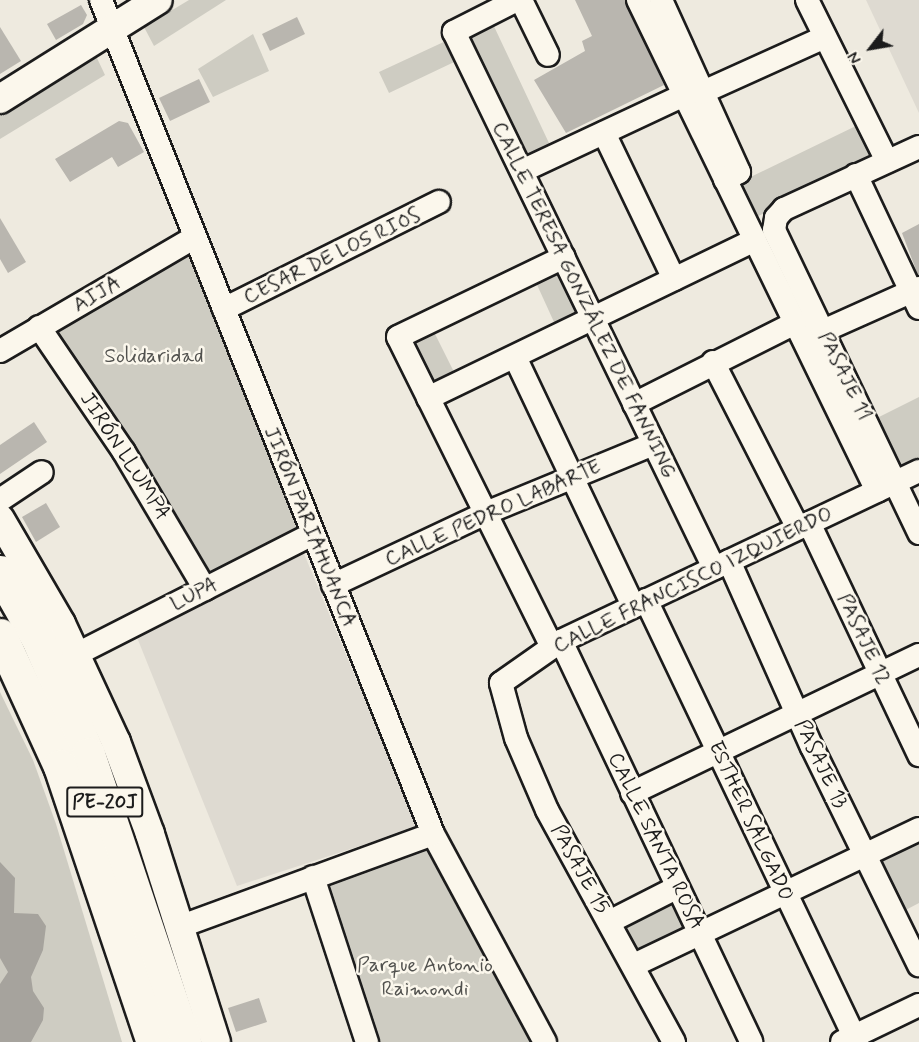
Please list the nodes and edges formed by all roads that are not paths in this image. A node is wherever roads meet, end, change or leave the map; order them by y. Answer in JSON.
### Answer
{"nodes":[{"id":1,"x":101,"y":0,"type":"edge"},
{"id":2,"x":158,"y":0,"type":"edge"},
{"id":3,"x":519,"y":0,"type":"edge"},
{"id":4,"x":638,"y":0,"type":"edge"},
{"id":5,"x":807,"y":0,"type":"edge"},
{"id":6,"x":666,"y":2,"type":"edge"},
{"id":7,"x":112,"y":30,"type":"junction"},
{"id":8,"x":825,"y":37,"type":"junction"},
{"id":9,"x":548,"y":55,"type":"dead end"},
{"id":10,"x":694,"y":92,"type":"junction"},
{"id":11,"x":0,"y":99,"type":"edge"},
{"id":12,"x":604,"y":133,"type":"junction"},
{"id":13,"x":919,"y":147,"type":"edge"},
{"id":14,"x":886,"y":161,"type":"junction"},
{"id":15,"x":522,"y":171,"type":"junction"},
{"id":16,"x":856,"y":175,"type":"junction"},
{"id":17,"x":439,"y":202,"type":"dead end"},
{"id":18,"x":195,"y":237,"type":"junction"},
{"id":19,"x":755,"y":240,"type":"junction"},
{"id":20,"x":564,"y":257,"type":"junction"},
{"id":21,"x":674,"y":279,"type":"junction"},
{"id":22,"x":916,"y":296,"type":"edge"},
{"id":23,"x":224,"y":309,"type":"junction"},
{"id":24,"x":594,"y":319,"type":"junction"},
{"id":25,"x":795,"y":323,"type":"junction"},
{"id":26,"x":39,"y":327,"type":"junction"},
{"id":27,"x":823,"y":331,"type":"junction"},
{"id":28,"x":0,"y":351,"type":"edge"},
{"id":29,"x":515,"y":357,"type":"junction"},
{"id":30,"x":713,"y":362,"type":"junction"},
{"id":31,"x":429,"y":398,"type":"junction"},
{"id":32,"x":634,"y":404,"type":"junction"},
{"id":33,"x":653,"y":444,"type":"junction"},
{"id":34,"x":919,"y":471,"type":"edge"},
{"id":35,"x":42,"y":472,"type":"dead end"},
{"id":36,"x":574,"y":477,"type":"junction"},
{"id":37,"x":886,"y":487,"type":"junction"},
{"id":38,"x":0,"y":500,"type":"edge"},
{"id":39,"x":486,"y":513,"type":"junction"},
{"id":40,"x":0,"y":519,"type":"edge"},
{"id":41,"x":803,"y":525,"type":"junction"},
{"id":42,"x":919,"y":533,"type":"edge"},
{"id":43,"x":311,"y":535,"type":"junction"},
{"id":44,"x":721,"y":564,"type":"junction"},
{"id":45,"x":0,"y":572,"type":"edge"},
{"id":46,"x":333,"y":585,"type":"junction"},
{"id":47,"x":205,"y":589,"type":"junction"},
{"id":48,"x":640,"y":603,"type":"junction"},
{"id":49,"x":0,"y":635,"type":"edge"},
{"id":50,"x":556,"y":644,"type":"junction"},
{"id":51,"x":77,"y":654,"type":"junction"},
{"id":52,"x":919,"y":656,"type":"edge"},
{"id":53,"x":880,"y":673,"type":"junction"},
{"id":54,"x":501,"y":690,"type":"joint"},
{"id":55,"x":796,"y":713,"type":"junction"},
{"id":56,"x":717,"y":750,"type":"junction"},
{"id":57,"x":919,"y":755,"type":"edge"},
{"id":58,"x":633,"y":793,"type":"junction"},
{"id":59,"x":919,"y":829,"type":"edge"},
{"id":60,"x":434,"y":834,"type":"junction"},
{"id":61,"x":865,"y":855,"type":"junction"},
{"id":62,"x":313,"y":878,"type":"junction"},
{"id":63,"x":678,"y":887,"type":"junction"},
{"id":64,"x":784,"y":893,"type":"junction"},
{"id":65,"x":609,"y":922,"type":"junction"},
{"id":66,"x":179,"y":927,"type":"junction"},
{"id":67,"x":701,"y":935,"type":"junction"},
{"id":68,"x":634,"y":965,"type":"junction"},
{"id":69,"x":919,"y":965,"type":"edge"},
{"id":70,"x":919,"y":1005,"type":"edge"},
{"id":71,"x":851,"y":1040,"type":"edge"},
{"id":72,"x":153,"y":1042,"type":"edge"},
{"id":73,"x":185,"y":1042,"type":"edge"},
{"id":74,"x":216,"y":1042,"type":"edge"},
{"id":75,"x":367,"y":1042,"type":"edge"},
{"id":76,"x":545,"y":1042,"type":"edge"},
{"id":77,"x":674,"y":1042,"type":"edge"},
{"id":78,"x":751,"y":1042,"type":"edge"}],
"edges":[{"from":1,"to":7,"type":"street","name":"JIRÓN PARIAHUANCA"},
{"from":2,"to":7,"type":"main road"},
{"from":3,"to":9,"type":"street"},
{"from":3,"to":15,"type":"street","name":"CALLE TERESA GONZÁLEZ DE FANNING"},
{"from":4,"to":10,"type":"street"},
{"from":5,"to":8,"type":"street"},
{"from":6,"to":10,"type":"street"},
{"from":7,"to":11,"type":"main road"},
{"from":7,"to":18,"type":"street","name":"JIRÓN PARIAHUANCA"},
{"from":8,"to":10,"type":"street"},
{"from":8,"to":14,"type":"street"},
{"from":10,"to":12,"type":"street"},
{"from":10,"to":19,"type":"street"},
{"from":12,"to":15,"type":"street"},
{"from":12,"to":21,"type":"street"},
{"from":13,"to":14,"type":"street"},
{"from":14,"to":16,"type":"street"},
{"from":15,"to":20,"type":"street","name":"CALLE TERESA GONZÁLEZ DE FANNING"},
{"from":16,"to":22,"type":"street"},
{"from":16,"to":27,"type":"street","name":"PASAJE 11"},
{"from":17,"to":23,"type":"street","name":"CESAR DE LOS RIOS"},
{"from":18,"to":23,"type":"street","name":"JIRÓN PARIAHUANCA"},
{"from":18,"to":26,"type":"street","name":"AIJA"},
{"from":19,"to":21,"type":"street"},
{"from":19,"to":25,"type":"street"},
{"from":20,"to":24,"type":"street","name":"CALLE TERESA GONZÁLEZ DE FANNING"},
{"from":20,"to":31,"type":"street","name":"CALLE SANTA ROSA"},
{"from":21,"to":24,"type":"street"},
{"from":22,"to":27,"type":"street"},
{"from":23,"to":43,"type":"street","name":"JIRÓN PARIAHUANCA"},
{"from":24,"to":29,"type":"street"},
{"from":24,"to":32,"type":"street","name":"CALLE TERESA GONZÁLEZ DE FANNING"},
{"from":25,"to":30,"type":"street"},
{"from":25,"to":37,"type":"street"},
{"from":26,"to":28,"type":"street","name":"AIJA"},
{"from":26,"to":47,"type":"street","name":"JIRÓN LLUMPA"},
{"from":27,"to":37,"type":"street","name":"PASAJE 11"},
{"from":29,"to":31,"type":"street"},
{"from":29,"to":36,"type":"street","name":"ESTHER SALGADO"},
{"from":30,"to":32,"type":"street"},
{"from":30,"to":41,"type":"street","name":"PASAJE 12"},
{"from":31,"to":39,"type":"street","name":"CALLE SANTA ROSA"},
{"from":32,"to":33,"type":"street","name":"CALLE TERESA GONZÁLEZ DE FANNING"},
{"from":33,"to":36,"type":"street","name":"CALLE PEDRO LABARTE"},
{"from":33,"to":44,"type":"street","name":"CALLE TERESA GONZÁLEZ DE FANNING"},
{"from":34,"to":37,"type":"street","name":"CALLE FRANCISCO IZQUIERDO"},
{"from":35,"to":38,"type":"street"},
{"from":36,"to":39,"type":"street","name":"CALLE PEDRO LABARTE"},
{"from":36,"to":48,"type":"street","name":"ESTHER SALGADO"},
{"from":37,"to":41,"type":"street","name":"CALLE FRANCISCO IZQUIERDO"},
{"from":37,"to":42,"type":"street","name":"PASAJE 11"},
{"from":39,"to":46,"type":"street","name":"CALLE PEDRO LABARTE"},
{"from":39,"to":50,"type":"street","name":"CALLE SANTA ROSA"},
{"from":40,"to":51,"type":"main road"},
{"from":41,"to":44,"type":"street","name":"CALLE FRANCISCO IZQUIERDO"},
{"from":41,"to":53,"type":"street","name":"PASAJE 12"},
{"from":43,"to":46,"type":"street","name":"JIRÓN PARIAHUANCA"},
{"from":43,"to":47,"type":"street","name":"LUPA"},
{"from":44,"to":48,"type":"street","name":"CALLE FRANCISCO IZQUIERDO"},
{"from":44,"to":55,"type":"street","name":"PASAJE 13"},
{"from":45,"to":73,"type":"highway","number":"PE-20J"},
{"from":46,"to":60,"type":"street","name":"JIRÓN PARIAHUANCA"},
{"from":47,"to":51,"type":"street","name":"LUPA"},
{"from":48,"to":50,"type":"street","name":"CALLE FRANCISCO IZQUIERDO"},
{"from":48,"to":56,"type":"street","name":"ESTHER SALGADO"},
{"from":49,"to":72,"type":"highway","number":"PE-20J"},
{"from":50,"to":54,"type":"street","name":"CALLE FRANCISCO IZQUIERDO"},
{"from":50,"to":58,"type":"street","name":"CALLE SANTA ROSA"},
{"from":51,"to":66,"type":"main road"},
{"from":52,"to":53,"type":"street"},
{"from":53,"to":55,"type":"street"},
{"from":53,"to":57,"type":"street","name":"PASAJE 12"},
{"from":54,"to":65,"type":"street","name":"PASAJE 15"},
{"from":55,"to":56,"type":"street"},
{"from":55,"to":61,"type":"street","name":"PASAJE 13"},
{"from":56,"to":58,"type":"street"},
{"from":56,"to":64,"type":"street","name":"ESTHER SALGADO"},
{"from":58,"to":63,"type":"street","name":"CALLE SANTA ROSA"},
{"from":59,"to":61,"type":"street"},
{"from":60,"to":62,"type":"street"},
{"from":60,"to":76,"type":"street","name":"JIRÓN PARIAHUANCA"},
{"from":61,"to":64,"type":"street"},
{"from":61,"to":69,"type":"street","name":"PASAJE 13"},
{"from":62,"to":66,"type":"street"},
{"from":62,"to":75,"type":"street"},
{"from":63,"to":65,"type":"street"},
{"from":63,"to":67,"type":"street","name":"CALLE SANTA ROSA"},
{"from":64,"to":67,"type":"street"},
{"from":64,"to":71,"type":"street","name":"ESTHER SALGADO"},
{"from":65,"to":68,"type":"street","name":"PASAJE 15"},
{"from":66,"to":74,"type":"main road"},
{"from":67,"to":68,"type":"street"},
{"from":67,"to":78,"type":"street","name":"CALLE SANTA ROSA"},
{"from":68,"to":77,"type":"street","name":"PASAJE 15"},
{"from":70,"to":71,"type":"street"}]}
